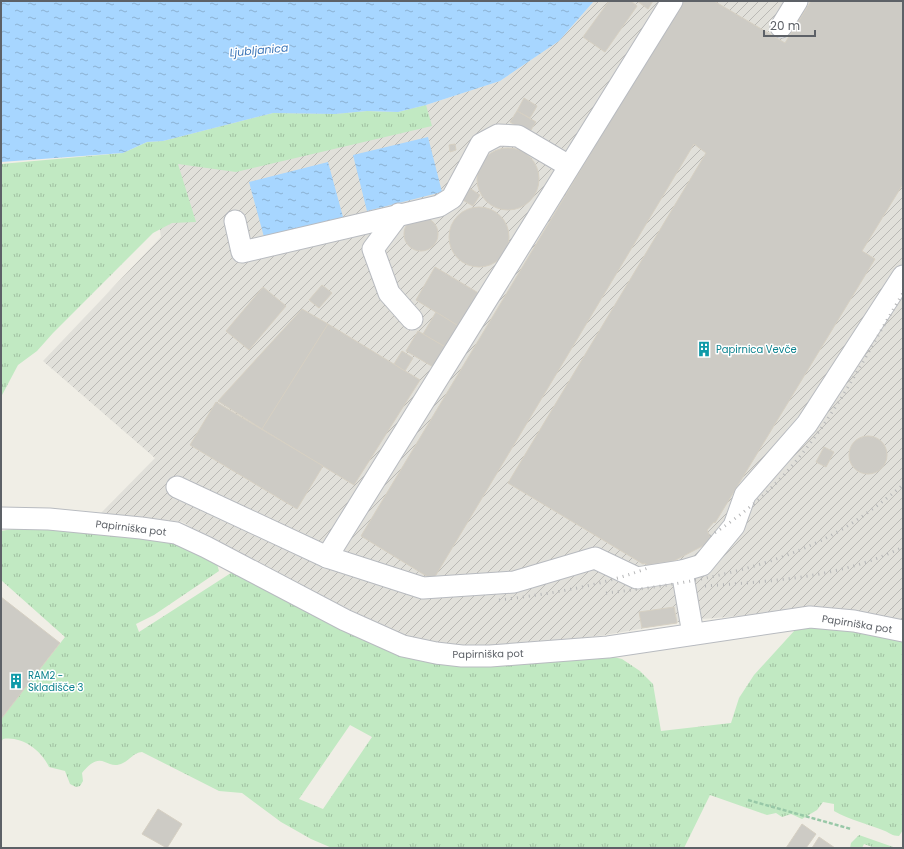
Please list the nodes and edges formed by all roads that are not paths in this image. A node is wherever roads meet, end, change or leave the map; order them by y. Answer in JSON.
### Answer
{"nodes":[{"id":1,"x":672,"y":1,"type":"edge"},
{"id":2,"x":797,"y":1,"type":"edge"},
{"id":3,"x":781,"y":26,"type":"dead end"},
{"id":4,"x":569,"y":166,"type":"junction"},
{"id":5,"x":399,"y":214,"type":"junction"},
{"id":6,"x":235,"y":221,"type":"dead end"},
{"id":7,"x":903,"y":276,"type":"edge"},
{"id":8,"x":412,"y":319,"type":"dead end"},
{"id":9,"x":177,"y":487,"type":"dead end"},
{"id":10,"x":1,"y":518,"type":"edge"},
{"id":11,"x":327,"y":557,"type":"junction"},
{"id":12,"x":682,"y":571,"type":"junction"},
{"id":13,"x":903,"y":631,"type":"edge"},
{"id":14,"x":693,"y":634,"type":"junction"}],
"edges":[{"from":1,"to":4,"type":"street"},
{"from":2,"to":3,"type":"street"},
{"from":4,"to":5,"type":"street"},
{"from":4,"to":11,"type":"street"},
{"from":5,"to":6,"type":"street"},
{"from":5,"to":8,"type":"street"},
{"from":7,"to":12,"type":"street"},
{"from":9,"to":11,"type":"street"},
{"from":10,"to":14,"type":"street","name":"Papirniška pot"},
{"from":11,"to":12,"type":"street"},
{"from":12,"to":14,"type":"street"},
{"from":13,"to":14,"type":"street","name":"Papirniška pot"}]}
